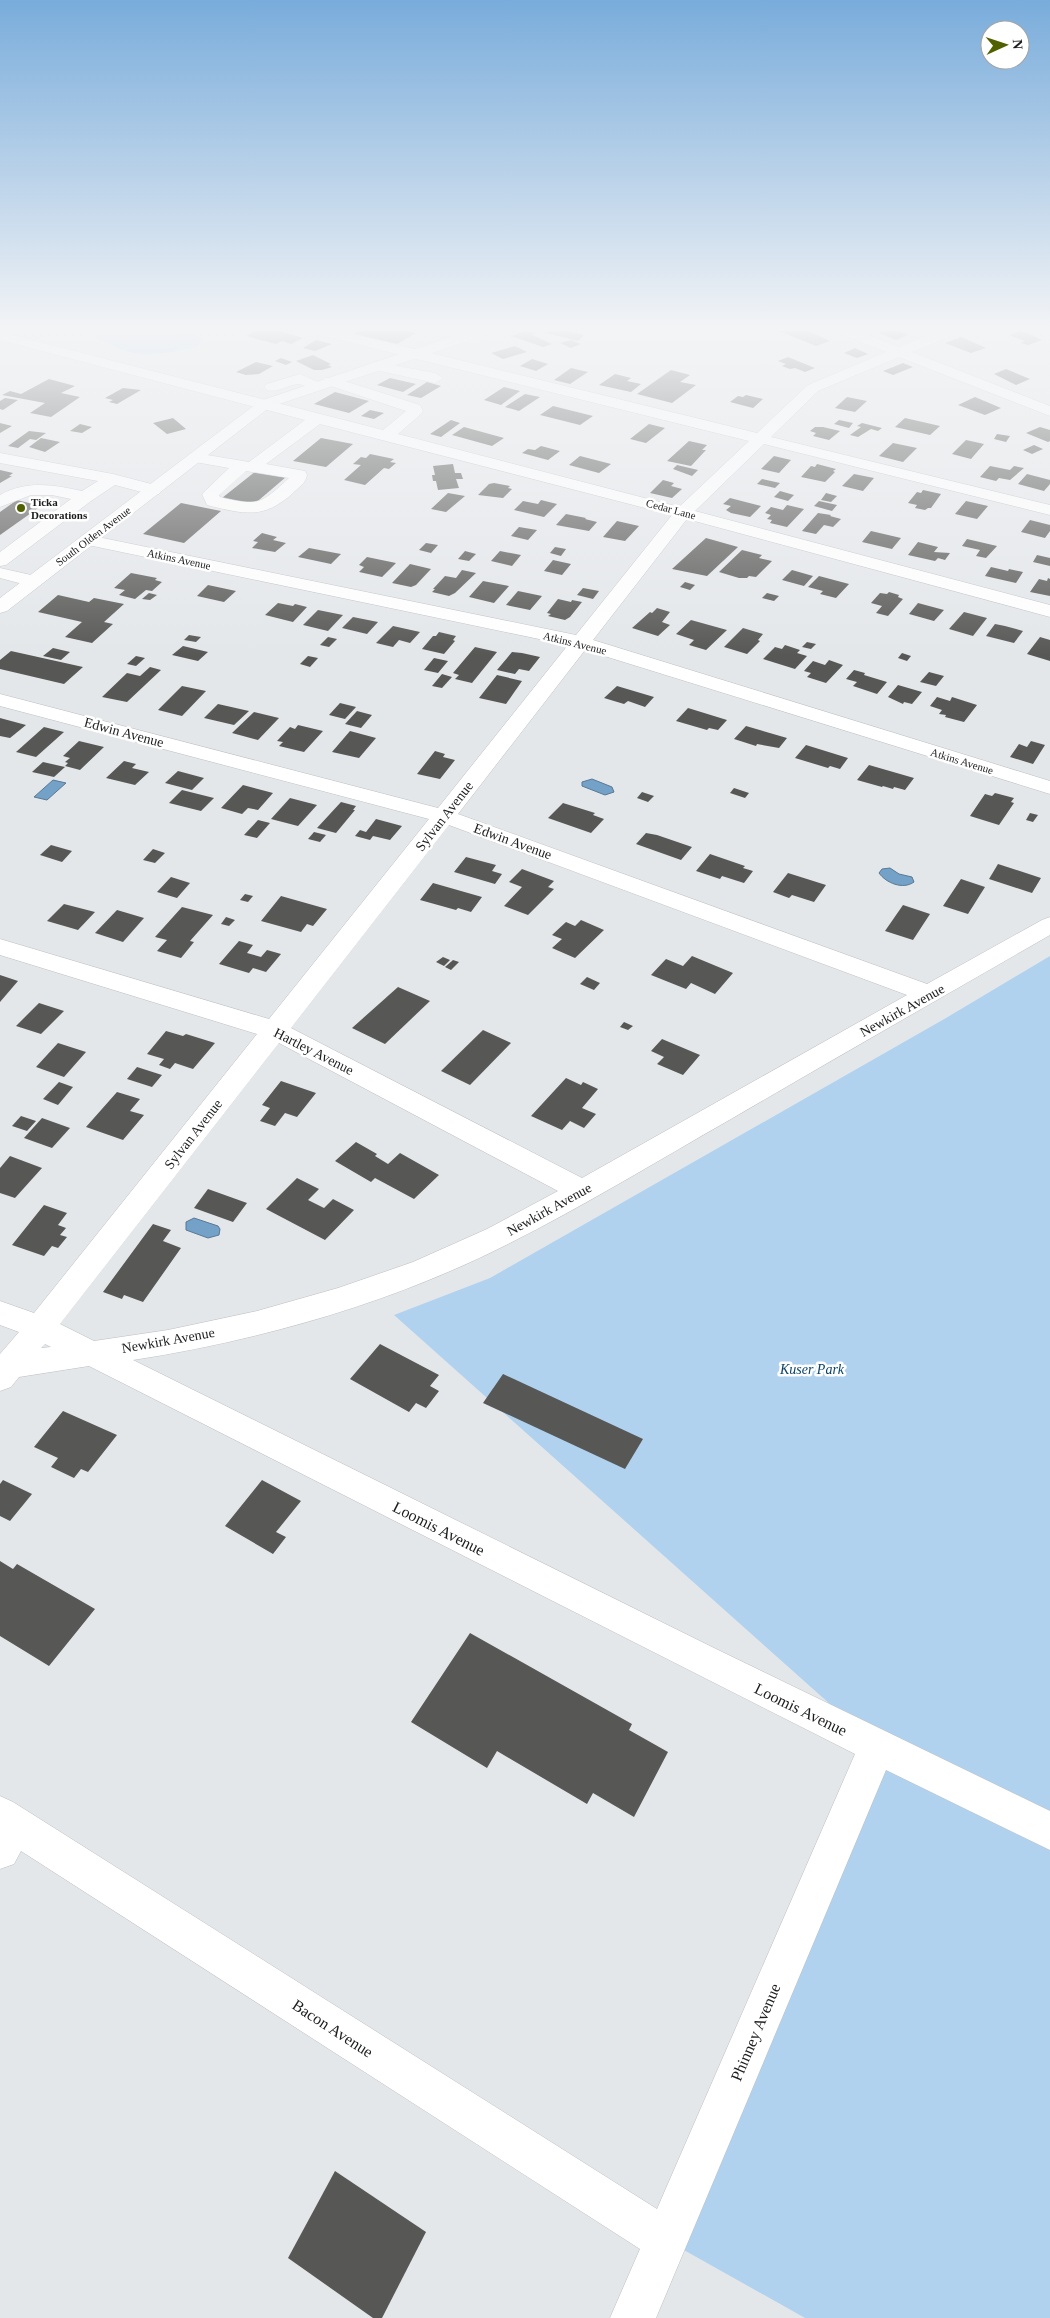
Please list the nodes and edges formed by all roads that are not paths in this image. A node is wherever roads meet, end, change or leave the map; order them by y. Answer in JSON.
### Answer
{"nodes":[{"id":1,"x":219,"y":439,"type":"edge"},
{"id":2,"x":286,"y":439,"type":"edge"},
{"id":3,"x":398,"y":439,"type":"edge"},
{"id":4,"x":760,"y":439,"type":"joint"},
{"id":5,"x":0,"y":458,"type":"edge"},
{"id":6,"x":195,"y":458,"type":"junction"},
{"id":7,"x":113,"y":480,"type":"junction"},
{"id":8,"x":153,"y":490,"type":"junction"},
{"id":9,"x":85,"y":497,"type":"junction"},
{"id":10,"x":0,"y":502,"type":"edge"},
{"id":11,"x":1050,"y":510,"type":"edge"},
{"id":12,"x":683,"y":512,"type":"junction"},
{"id":13,"x":47,"y":526,"type":"junction"},
{"id":14,"x":80,"y":534,"type":"junction"},
{"id":15,"x":0,"y":560,"type":"edge"},
{"id":16,"x":0,"y":573,"type":"edge"},
{"id":17,"x":34,"y":581,"type":"junction"},
{"id":18,"x":4,"y":600,"type":"edge"},
{"id":19,"x":1050,"y":611,"type":"edge"},
{"id":20,"x":580,"y":642,"type":"junction"},
{"id":21,"x":0,"y":700,"type":"edge"},
{"id":22,"x":1050,"y":788,"type":"edge"},
{"id":23,"x":444,"y":816,"type":"junction"},
{"id":24,"x":1050,"y":925,"type":"edge"},
{"id":25,"x":0,"y":947,"type":"edge"},
{"id":26,"x":929,"y":994,"type":"junction"},
{"id":27,"x":275,"y":1030,"type":"junction"},
{"id":28,"x":582,"y":1191,"type":"junction"},
{"id":29,"x":0,"y":1313,"type":"edge"},
{"id":30,"x":39,"y":1327,"type":"junction"},
{"id":31,"x":90,"y":1353,"type":"junction"},
{"id":32,"x":3,"y":1370,"type":"edge"},
{"id":33,"x":877,"y":1746,"type":"junction"},
{"id":34,"x":5,"y":1830,"type":"edge"},
{"id":35,"x":1050,"y":1831,"type":"edge"},
{"id":36,"x":666,"y":2240,"type":"junction"},
{"id":37,"x":633,"y":2318,"type":"edge"}],
"edges":[{"from":1,"to":6,"type":"street","name":"South Olden Avenue"},
{"from":2,"to":6,"type":"street"},
{"from":3,"to":12,"type":"street","name":"Cedar Lane"},
{"from":4,"to":11,"type":"street"},
{"from":4,"to":12,"type":"street","name":"Sylvan Avenue"},
{"from":5,"to":7,"type":"street"},
{"from":6,"to":8,"type":"street","name":"South Olden Avenue"},
{"from":7,"to":8,"type":"street"},
{"from":7,"to":9,"type":"street"},
{"from":8,"to":14,"type":"street","name":"South Olden Avenue"},
{"from":9,"to":10,"type":"street"},
{"from":9,"to":13,"type":"street"},
{"from":12,"to":19,"type":"street","name":"Cedar Lane"},
{"from":12,"to":20,"type":"street","name":"Sylvan Avenue"},
{"from":13,"to":14,"type":"street","name":"Atkins Avenue"},
{"from":13,"to":15,"type":"street"},
{"from":14,"to":17,"type":"street","name":"South Olden Avenue"},
{"from":14,"to":20,"type":"street","name":"Atkins Avenue"},
{"from":16,"to":17,"type":"street"},
{"from":17,"to":18,"type":"street","name":"South Olden Avenue"},
{"from":20,"to":22,"type":"street","name":"Atkins Avenue"},
{"from":20,"to":23,"type":"street","name":"Sylvan Avenue"},
{"from":21,"to":23,"type":"street","name":"Edwin Avenue"},
{"from":23,"to":26,"type":"street","name":"Edwin Avenue"},
{"from":23,"to":27,"type":"street","name":"Sylvan Avenue"},
{"from":24,"to":26,"type":"street","name":"Newkirk Avenue"},
{"from":25,"to":27,"type":"street","name":"Hartley Avenue"},
{"from":26,"to":28,"type":"street","name":"Newkirk Avenue"},
{"from":27,"to":28,"type":"street","name":"Hartley Avenue"},
{"from":27,"to":30,"type":"street","name":"Sylvan Avenue"},
{"from":28,"to":31,"type":"street","name":"Newkirk Avenue"},
{"from":29,"to":30,"type":"street","name":"Loomis Avenue"},
{"from":30,"to":31,"type":"street","name":"Loomis Avenue"},
{"from":30,"to":32,"type":"street","name":"Sylvan Avenue"},
{"from":31,"to":32,"type":"street","name":"Newkirk Avenue"},
{"from":31,"to":33,"type":"street","name":"Loomis Avenue"},
{"from":33,"to":35,"type":"street","name":"Loomis Avenue"},
{"from":33,"to":36,"type":"street","name":"Phinney Avenue"},
{"from":34,"to":36,"type":"street","name":"Bacon Avenue"},
{"from":36,"to":37,"type":"street","name":"Phinney Avenue"}]}
